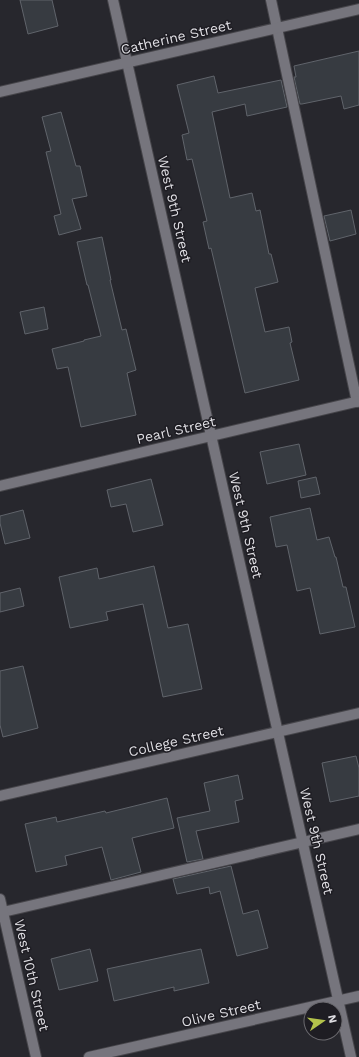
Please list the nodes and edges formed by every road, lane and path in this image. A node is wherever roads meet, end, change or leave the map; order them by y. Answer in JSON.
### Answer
{"nodes":[{"id":1,"x":113,"y":0,"type":"edge"},
{"id":2,"x":271,"y":0,"type":"edge"},
{"id":3,"x":359,"y":9,"type":"edge"},
{"id":4,"x":276,"y":29,"type":"junction"},
{"id":5,"x":127,"y":63,"type":"junction"},
{"id":6,"x":0,"y":92,"type":"edge"},
{"id":7,"x":358,"y":401,"type":"edge"},
{"id":8,"x":212,"y":436,"type":"junction"},
{"id":9,"x":0,"y":486,"type":"edge"},
{"id":10,"x":359,"y":713,"type":"edge"},
{"id":11,"x":278,"y":732,"type":"junction"},
{"id":12,"x":0,"y":796,"type":"edge"},
{"id":13,"x":359,"y":829,"type":"edge"},
{"id":14,"x":303,"y":842,"type":"junction"},
{"id":15,"x":0,"y":898,"type":"edge"},
{"id":16,"x":3,"y":912,"type":"junction"},
{"id":17,"x":359,"y":996,"type":"edge"},
{"id":18,"x":339,"y":1001,"type":"joint"},
{"id":19,"x":303,"y":1009,"type":"edge"},
{"id":20,"x":343,"y":1020,"type":"edge"},
{"id":21,"x":36,"y":1057,"type":"edge"},
{"id":22,"x":89,"y":1057,"type":"edge"},
{"id":23,"x":351,"y":1057,"type":"edge"}],
"edges":[{"from":1,"to":5,"type":"street","name":"West 9th Street"},
{"from":2,"to":4,"type":"street"},
{"from":3,"to":4,"type":"street","name":"Catherine Street"},
{"from":4,"to":5,"type":"street","name":"Catherine Street"},
{"from":4,"to":7,"type":"street"},
{"from":5,"to":6,"type":"street","name":"Catherine Street"},
{"from":5,"to":8,"type":"street","name":"West 9th Street"},
{"from":7,"to":8,"type":"street","name":"Pearl Street"},
{"from":8,"to":9,"type":"street","name":"Pearl Street"},
{"from":8,"to":11,"type":"street","name":"West 9th Street"},
{"from":10,"to":11,"type":"street","name":"College Street"},
{"from":11,"to":12,"type":"street","name":"College Street"},
{"from":11,"to":14,"type":"street","name":"West 9th Street"},
{"from":13,"to":14,"type":"street"},
{"from":14,"to":16,"type":"street"},
{"from":14,"to":18,"type":"street","name":"West 9th Street"},
{"from":15,"to":16,"type":"street","name":"West 10th Street"},
{"from":16,"to":21,"type":"street","name":"West 10th Street"},
{"from":17,"to":18,"type":"street","name":"Olive Street"},
{"from":19,"to":22,"type":"street","name":"Olive Street"},
{"from":20,"to":23,"type":"street","name":"West 9th Street"}]}
